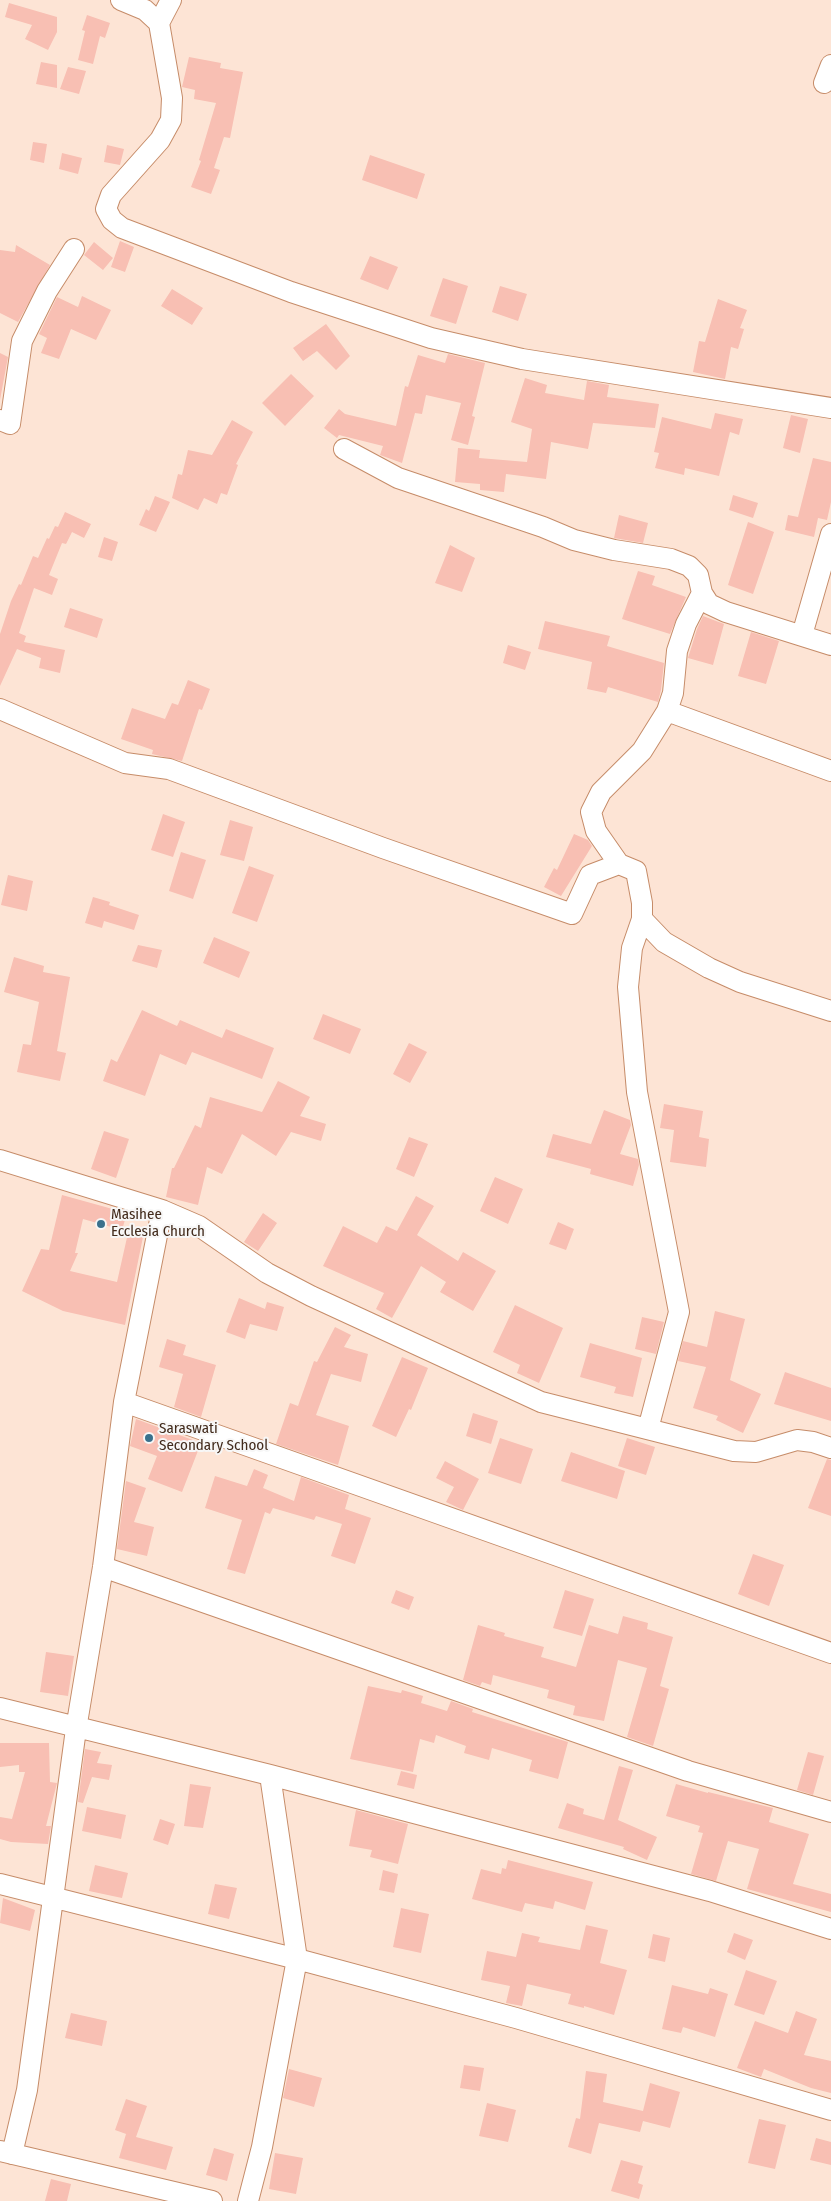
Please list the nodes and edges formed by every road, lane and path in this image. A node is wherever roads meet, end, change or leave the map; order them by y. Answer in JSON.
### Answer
{"nodes":[{"id":1,"x":121,"y":0,"type":"edge"},
{"id":2,"x":171,"y":0,"type":"edge"},
{"id":3,"x":158,"y":24,"type":"junction"},
{"id":4,"x":74,"y":249,"type":"dead end"},
{"id":5,"x":831,"y":408,"type":"edge"},
{"id":6,"x":0,"y":420,"type":"edge"},
{"id":7,"x":344,"y":449,"type":"dead end"},
{"id":8,"x":831,"y":534,"type":"edge"},
{"id":9,"x":702,"y":593,"type":"junction"},
{"id":10,"x":802,"y":635,"type":"junction"},
{"id":11,"x":831,"y":645,"type":"edge"},
{"id":12,"x":0,"y":709,"type":"edge"},
{"id":13,"x":667,"y":712,"type":"junction"},
{"id":14,"x":831,"y":771,"type":"edge"},
{"id":15,"x":618,"y":864,"type":"junction"},
{"id":16,"x":642,"y":919,"type":"junction"},
{"id":17,"x":831,"y":1012,"type":"edge"},
{"id":18,"x":0,"y":1160,"type":"edge"},
{"id":19,"x":162,"y":1210,"type":"junction"},
{"id":20,"x":124,"y":1402,"type":"junction"},
{"id":21,"x":648,"y":1429,"type":"junction"},
{"id":22,"x":831,"y":1448,"type":"edge"},
{"id":23,"x":103,"y":1567,"type":"junction"},
{"id":24,"x":831,"y":1653,"type":"edge"},
{"id":25,"x":0,"y":1708,"type":"edge"},
{"id":26,"x":76,"y":1729,"type":"junction"},
{"id":27,"x":270,"y":1775,"type":"junction"},
{"id":28,"x":831,"y":1812,"type":"edge"},
{"id":29,"x":0,"y":1884,"type":"edge"},
{"id":30,"x":55,"y":1897,"type":"junction"},
{"id":31,"x":831,"y":1929,"type":"edge"},
{"id":32,"x":297,"y":1959,"type":"junction"},
{"id":33,"x":831,"y":2110,"type":"edge"},
{"id":34,"x":6,"y":2152,"type":"edge"},
{"id":35,"x":212,"y":2201,"type":"edge"},
{"id":36,"x":248,"y":2201,"type":"edge"}],
"edges":[{"from":1,"to":3,"type":"street"},
{"from":2,"to":3,"type":"street"},
{"from":3,"to":5,"type":"street"},
{"from":4,"to":6,"type":"street"},
{"from":7,"to":9,"type":"street"},
{"from":8,"to":10,"type":"street"},
{"from":9,"to":10,"type":"street"},
{"from":9,"to":13,"type":"street"},
{"from":10,"to":11,"type":"street"},
{"from":12,"to":15,"type":"street"},
{"from":13,"to":14,"type":"street"},
{"from":13,"to":15,"type":"street"},
{"from":15,"to":16,"type":"street"},
{"from":16,"to":17,"type":"street"},
{"from":16,"to":21,"type":"street"},
{"from":18,"to":19,"type":"street"},
{"from":19,"to":20,"type":"street"},
{"from":19,"to":21,"type":"street"},
{"from":20,"to":23,"type":"street"},
{"from":20,"to":24,"type":"street"},
{"from":21,"to":22,"type":"street"},
{"from":23,"to":26,"type":"street"},
{"from":23,"to":28,"type":"street"},
{"from":25,"to":26,"type":"street"},
{"from":26,"to":27,"type":"street"},
{"from":26,"to":30,"type":"street"},
{"from":27,"to":31,"type":"street"},
{"from":27,"to":32,"type":"street"},
{"from":29,"to":30,"type":"street"},
{"from":30,"to":32,"type":"street"},
{"from":30,"to":34,"type":"street"},
{"from":32,"to":33,"type":"street"},
{"from":32,"to":36,"type":"street"},
{"from":34,"to":35,"type":"street"}]}
